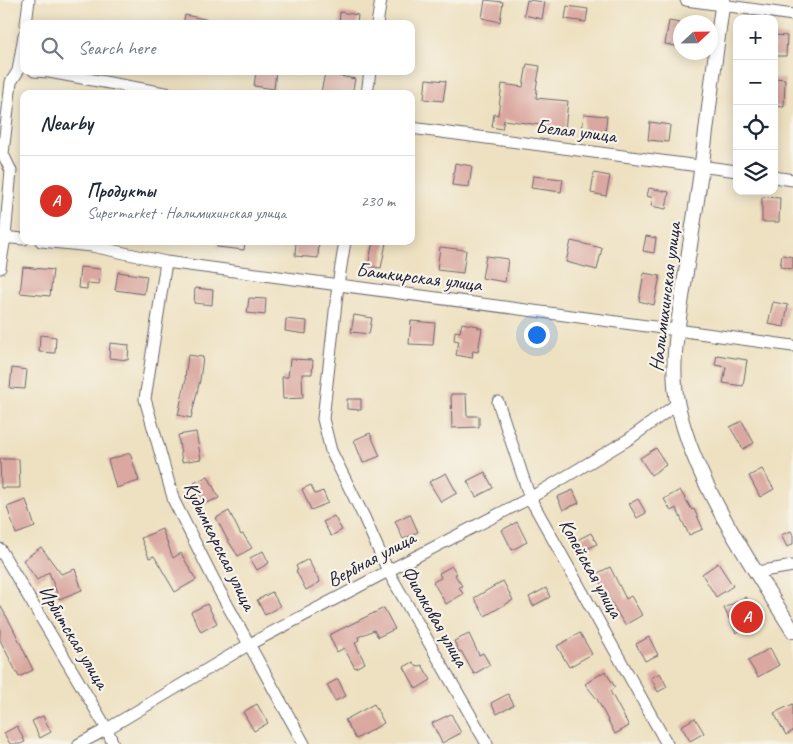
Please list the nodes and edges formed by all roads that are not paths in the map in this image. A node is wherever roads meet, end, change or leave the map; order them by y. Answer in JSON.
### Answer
{"nodes":[{"id":1,"x":30,"y":0,"type":"edge"},
{"id":2,"x":381,"y":0,"type":"edge"},
{"id":3,"x":686,"y":0,"type":"edge"},
{"id":4,"x":723,"y":2,"type":"edge"},
{"id":5,"x":793,"y":15,"type":"edge"},
{"id":6,"x":27,"y":20,"type":"edge"},
{"id":7,"x":378,"y":20,"type":"edge"},
{"id":8,"x":20,"y":72,"type":"edge"},
{"id":9,"x":66,"y":75,"type":"edge"},
{"id":10,"x":369,"y":75,"type":"edge"},
{"id":11,"x":148,"y":90,"type":"edge"},
{"id":12,"x":368,"y":90,"type":"edge"},
{"id":13,"x":415,"y":129,"type":"edge"},
{"id":14,"x":702,"y":166,"type":"junction"},
{"id":15,"x":733,"y":170,"type":"edge"},
{"id":16,"x":778,"y":178,"type":"edge"},
{"id":17,"x":793,"y":180,"type":"edge"},
{"id":18,"x":2,"y":237,"type":"edge"},
{"id":19,"x":20,"y":239,"type":"edge"},
{"id":20,"x":82,"y":245,"type":"edge"},
{"id":21,"x":344,"y":245,"type":"edge"},
{"id":22,"x":166,"y":262,"type":"junction"},
{"id":23,"x":0,"y":268,"type":"edge"},
{"id":24,"x":338,"y":285,"type":"junction"},
{"id":25,"x":678,"y":330,"type":"junction"},
{"id":26,"x":793,"y":346,"type":"edge"},
{"id":27,"x":498,"y":402,"type":"dead end"},
{"id":28,"x":678,"y":404,"type":"junction"},
{"id":29,"x":530,"y":498,"type":"junction"},
{"id":30,"x":0,"y":549,"type":"edge"},
{"id":31,"x":793,"y":566,"type":"edge"},
{"id":32,"x":388,"y":571,"type":"junction"},
{"id":33,"x":756,"y":572,"type":"junction"},
{"id":34,"x":793,"y":631,"type":"edge"},
{"id":35,"x":248,"y":645,"type":"junction"},
{"id":36,"x":107,"y":729,"type":"junction"},
{"id":37,"x":79,"y":744,"type":"edge"},
{"id":38,"x":113,"y":744,"type":"edge"},
{"id":39,"x":304,"y":744,"type":"edge"},
{"id":40,"x":487,"y":744,"type":"edge"},
{"id":41,"x":667,"y":744,"type":"edge"}],
"edges":[{"from":1,"to":6,"type":"street"},
{"from":2,"to":7,"type":"street"},
{"from":3,"to":4,"type":"street"},
{"from":4,"to":5,"type":"street"},
{"from":4,"to":14,"type":"street","name":"Налимихинская улица"},
{"from":8,"to":18,"type":"street"},
{"from":9,"to":11,"type":"street"},
{"from":10,"to":12,"type":"street"},
{"from":13,"to":14,"type":"street","name":"Белая улица"},
{"from":14,"to":15,"type":"street","name":"Белая улица"},
{"from":14,"to":25,"type":"street","name":"Налимихинская улица"},
{"from":16,"to":17,"type":"street"},
{"from":18,"to":19,"type":"street"},
{"from":18,"to":23,"type":"street"},
{"from":20,"to":22,"type":"street","name":"Башкирская улица"},
{"from":21,"to":24,"type":"street","name":"Фиалковая улица"},
{"from":22,"to":24,"type":"street","name":"Башкирская улица"},
{"from":22,"to":35,"type":"street","name":"Кудымкарская улица"},
{"from":24,"to":25,"type":"street","name":"Башкирская улица"},
{"from":24,"to":32,"type":"street","name":"Фиалковая улица"},
{"from":25,"to":26,"type":"street","name":"Башкирская улица"},
{"from":25,"to":28,"type":"street","name":"Налимихинская улица"},
{"from":27,"to":29,"type":"street","name":"Копейская улица"},
{"from":28,"to":29,"type":"street","name":"Вербная улица"},
{"from":28,"to":33,"type":"street","name":"Налимихинская улица"},
{"from":29,"to":32,"type":"street","name":"Вербная улица"},
{"from":29,"to":41,"type":"street","name":"Копейская улица"},
{"from":30,"to":36,"type":"street","name":"Ирбитская улица"},
{"from":31,"to":33,"type":"street"},
{"from":32,"to":35,"type":"street","name":"Вербная улица"},
{"from":32,"to":40,"type":"street","name":"Фиалковая улица"},
{"from":33,"to":34,"type":"street","name":"Налимихинская улица"},
{"from":35,"to":36,"type":"street","name":"Вербная улица"},
{"from":35,"to":39,"type":"street","name":"Кудымкарская улица"},
{"from":36,"to":37,"type":"street","name":"Вербная улица"},
{"from":36,"to":38,"type":"street","name":"Ирбитская улица"}]}
